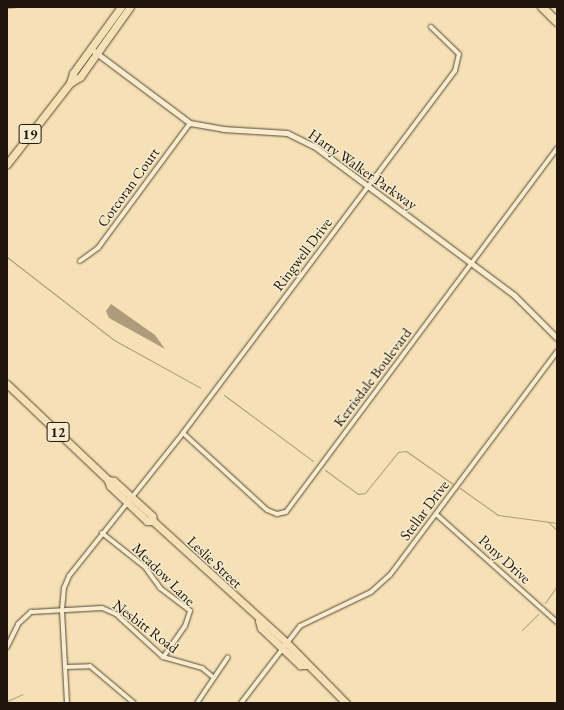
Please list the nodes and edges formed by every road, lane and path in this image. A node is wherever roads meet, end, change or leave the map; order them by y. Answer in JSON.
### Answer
{"nodes":[{"id":1,"x":121,"y":7,"type":"edge"},
{"id":2,"x":130,"y":7,"type":"edge"},
{"id":3,"x":542,"y":7,"type":"edge"},
{"id":4,"x":557,"y":22,"type":"edge"},
{"id":5,"x":431,"y":27,"type":"dead end"},
{"id":6,"x":90,"y":49,"type":"junction"},
{"id":7,"x":98,"y":53,"type":"junction"},
{"id":8,"x":70,"y":83,"type":"junction"},
{"id":9,"x":190,"y":123,"type":"junction"},
{"id":10,"x":557,"y":148,"type":"edge"},
{"id":11,"x":7,"y":164,"type":"edge"},
{"id":12,"x":369,"y":186,"type":"junction"},
{"id":13,"x":80,"y":261,"type":"dead end"},
{"id":14,"x":472,"y":262,"type":"junction"},
{"id":15,"x":557,"y":338,"type":"edge"},
{"id":16,"x":557,"y":352,"type":"edge"},
{"id":17,"x":7,"y":384,"type":"edge"},
{"id":18,"x":183,"y":433,"type":"junction"},
{"id":19,"x":129,"y":499,"type":"junction"},
{"id":20,"x":436,"y":514,"type":"junction"},
{"id":21,"x":102,"y":533,"type":"junction"},
{"id":22,"x":62,"y":610,"type":"junction"},
{"id":23,"x":557,"y":622,"type":"edge"},
{"id":24,"x":284,"y":645,"type":"junction"},
{"id":25,"x":7,"y":647,"type":"edge"},
{"id":26,"x":163,"y":657,"type":"junction"},
{"id":27,"x":228,"y":657,"type":"dead end"},
{"id":28,"x":66,"y":667,"type":"junction"},
{"id":29,"x":212,"y":676,"type":"junction"},
{"id":30,"x":67,"y":703,"type":"edge"},
{"id":31,"x":134,"y":703,"type":"edge"},
{"id":32,"x":196,"y":703,"type":"edge"},
{"id":33,"x":241,"y":703,"type":"edge"},
{"id":34,"x":346,"y":703,"type":"edge"}],
"edges":[{"from":1,"to":6,"type":"main road","number":"19"},
{"from":2,"to":7,"type":"main road","number":"19"},
{"from":3,"to":4,"type":"highway"},
{"from":5,"to":12,"type":"street","name":"Ringwell Drive"},
{"from":6,"to":7,"type":"street","name":"Harry Walker Parkway"},
{"from":6,"to":8,"type":"main road","number":"19"},
{"from":7,"to":8,"type":"main road","number":"19"},
{"from":7,"to":9,"type":"street","name":"Harry Walker Parkway"},
{"from":8,"to":11,"type":"main road","number":"19"},
{"from":9,"to":12,"type":"street","name":"Harry Walker Parkway"},
{"from":9,"to":13,"type":"street","name":"Corcoran Court"},
{"from":10,"to":14,"type":"street","name":"Kerrisdale Boulevard"},
{"from":12,"to":14,"type":"street","name":"Harry Walker Parkway"},
{"from":12,"to":18,"type":"street","name":"Ringwell Drive"},
{"from":14,"to":15,"type":"street","name":"Harry Walker Parkway"},
{"from":14,"to":18,"type":"street","name":"Kerrisdale Boulevard"},
{"from":16,"to":20,"type":"street","name":"Stellar Drive"},
{"from":17,"to":19,"type":"main road","name":"Leslie Street","number":"12"},
{"from":18,"to":19,"type":"street","name":"Ringwell Drive"},
{"from":19,"to":21,"type":"street","name":"Ringwell Drive"},
{"from":19,"to":24,"type":"main road","name":"Leslie Street","number":"12"},
{"from":20,"to":23,"type":"street","name":"Pony Drive"},
{"from":20,"to":24,"type":"street","name":"Stellar Drive"},
{"from":21,"to":22,"type":"street","name":"Ringwell Drive"},
{"from":21,"to":26,"type":"street","name":"Meadow Lane"},
{"from":22,"to":25,"type":"street","name":"Nesbitt Road"},
{"from":22,"to":26,"type":"street","name":"Nesbitt Road"},
{"from":22,"to":28,"type":"street","name":"Ringwell Drive"},
{"from":24,"to":33,"type":"street","name":"Stellar Drive"},
{"from":24,"to":34,"type":"main road","name":"Leslie Street","number":"12"},
{"from":26,"to":29,"type":"street","name":"Nesbitt Road"},
{"from":27,"to":29,"type":"street"},
{"from":28,"to":30,"type":"street","name":"Ringwell Drive"},
{"from":28,"to":31,"type":"street"},
{"from":29,"to":32,"type":"street"}]}
